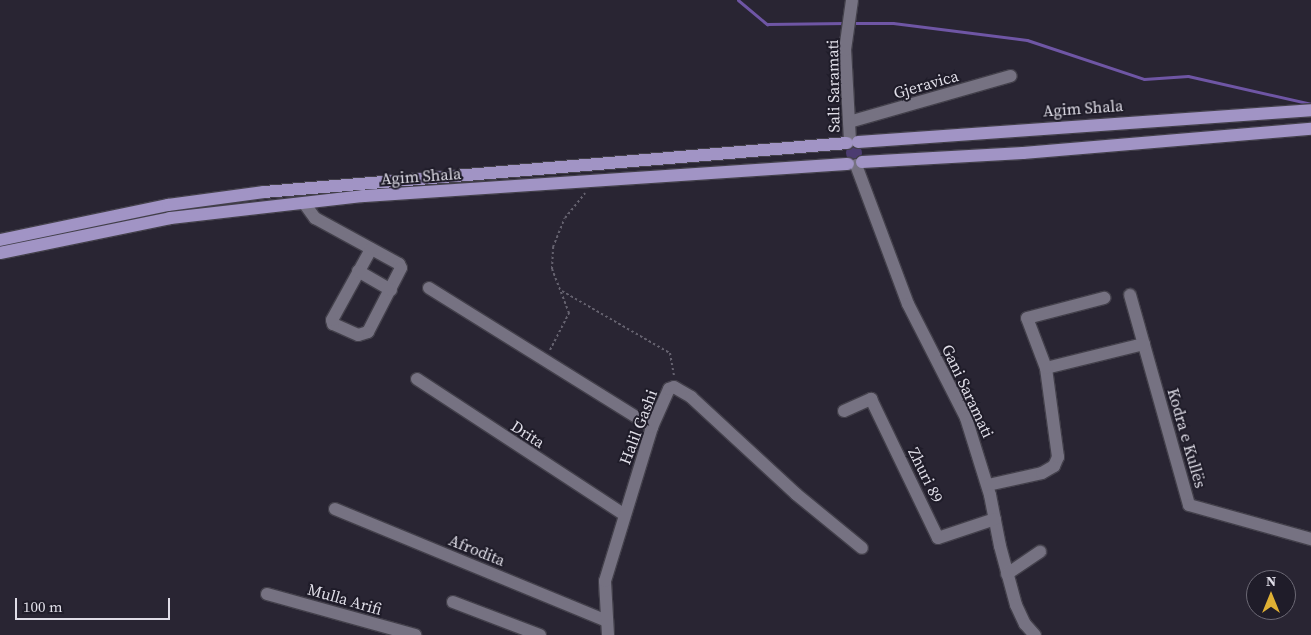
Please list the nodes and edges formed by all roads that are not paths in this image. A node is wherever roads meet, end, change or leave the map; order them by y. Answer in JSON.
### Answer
{"nodes":[{"id":1,"x":851,"y":4,"type":"edge"},
{"id":2,"x":1011,"y":76,"type":"dead end"},
{"id":3,"x":1311,"y":110,"type":"edge"},
{"id":4,"x":849,"y":122,"type":"junction"},
{"id":5,"x":1311,"y":129,"type":"edge"},
{"id":6,"x":852,"y":142,"type":"junction"},
{"id":7,"x":855,"y":164,"type":"junction"},
{"id":8,"x":304,"y":203,"type":"junction"},
{"id":9,"x":0,"y":240,"type":"edge"},
{"id":10,"x":371,"y":249,"type":"junction"},
{"id":11,"x":0,"y":254,"type":"edge"},
{"id":12,"x":358,"y":271,"type":"junction"},
{"id":13,"x":430,"y":288,"type":"dead end"},
{"id":14,"x":391,"y":290,"type":"junction"},
{"id":15,"x":1130,"y":295,"type":"dead end"},
{"id":16,"x":1104,"y":298,"type":"dead end"},
{"id":17,"x":1144,"y":344,"type":"junction"},
{"id":18,"x":1046,"y":368,"type":"junction"},
{"id":19,"x":417,"y":378,"type":"dead end"},
{"id":20,"x":844,"y":411,"type":"dead end"},
{"id":21,"x":652,"y":427,"type":"junction"},
{"id":22,"x":988,"y":485,"type":"junction"},
{"id":23,"x":335,"y":509,"type":"dead end"},
{"id":24,"x":623,"y":514,"type":"junction"},
{"id":25,"x":995,"y":519,"type":"junction"},
{"id":26,"x":1311,"y":539,"type":"edge"},
{"id":27,"x":862,"y":548,"type":"dead end"},
{"id":28,"x":1040,"y":552,"type":"dead end"},
{"id":29,"x":1007,"y":574,"type":"junction"},
{"id":30,"x":268,"y":594,"type":"dead end"},
{"id":31,"x":453,"y":602,"type":"dead end"},
{"id":32,"x":607,"y":621,"type":"junction"},
{"id":33,"x":415,"y":635,"type":"edge"},
{"id":34,"x":540,"y":635,"type":"edge"},
{"id":35,"x":608,"y":635,"type":"edge"},
{"id":36,"x":1035,"y":635,"type":"edge"}],
"edges":[{"from":1,"to":4,"type":"street","name":"Sali Saramati"},
{"from":2,"to":4,"type":"street","name":"Gjeravica"},
{"from":3,"to":6,"type":"main road","name":"Agim Shala"},
{"from":4,"to":6,"type":"street","name":"Sali Saramati"},
{"from":5,"to":7,"type":"main road","name":"Agim Shala"},
{"from":6,"to":7,"type":"main road"},
{"from":6,"to":7,"type":"main road"},
{"from":6,"to":9,"type":"main road","name":"Agim Shala"},
{"from":7,"to":8,"type":"main road","name":"Agim Shala"},
{"from":7,"to":22,"type":"street","name":"Gani Saramati"},
{"from":8,"to":10,"type":"street"},
{"from":8,"to":11,"type":"main road","name":"Agim Shala"},
{"from":10,"to":12,"type":"street"},
{"from":10,"to":14,"type":"street"},
{"from":12,"to":14,"type":"street"},
{"from":12,"to":14,"type":"street"},
{"from":13,"to":21,"type":"street"},
{"from":15,"to":17,"type":"street","name":"Kodra e Kullës"},
{"from":16,"to":18,"type":"street"},
{"from":17,"to":18,"type":"street"},
{"from":17,"to":26,"type":"street","name":"Kodra e Kullës"},
{"from":18,"to":22,"type":"street"},
{"from":19,"to":24,"type":"street","name":"Drita"},
{"from":20,"to":25,"type":"street","name":"Zhuri 89"},
{"from":21,"to":24,"type":"street","name":"Halil Gashi"},
{"from":21,"to":27,"type":"street","name":"Halil Gashi"},
{"from":22,"to":25,"type":"street","name":"Gani Saramati"},
{"from":23,"to":32,"type":"street","name":"Afrodita"},
{"from":24,"to":32,"type":"street","name":"Halil Gashi"},
{"from":25,"to":29,"type":"street","name":"Gani Saramati"},
{"from":28,"to":29,"type":"street"},
{"from":29,"to":36,"type":"street","name":"Gani Saramati"},
{"from":30,"to":33,"type":"street","name":"Mulla Arifi"},
{"from":31,"to":34,"type":"street"},
{"from":32,"to":35,"type":"street","name":"Halil Gashi"}]}
